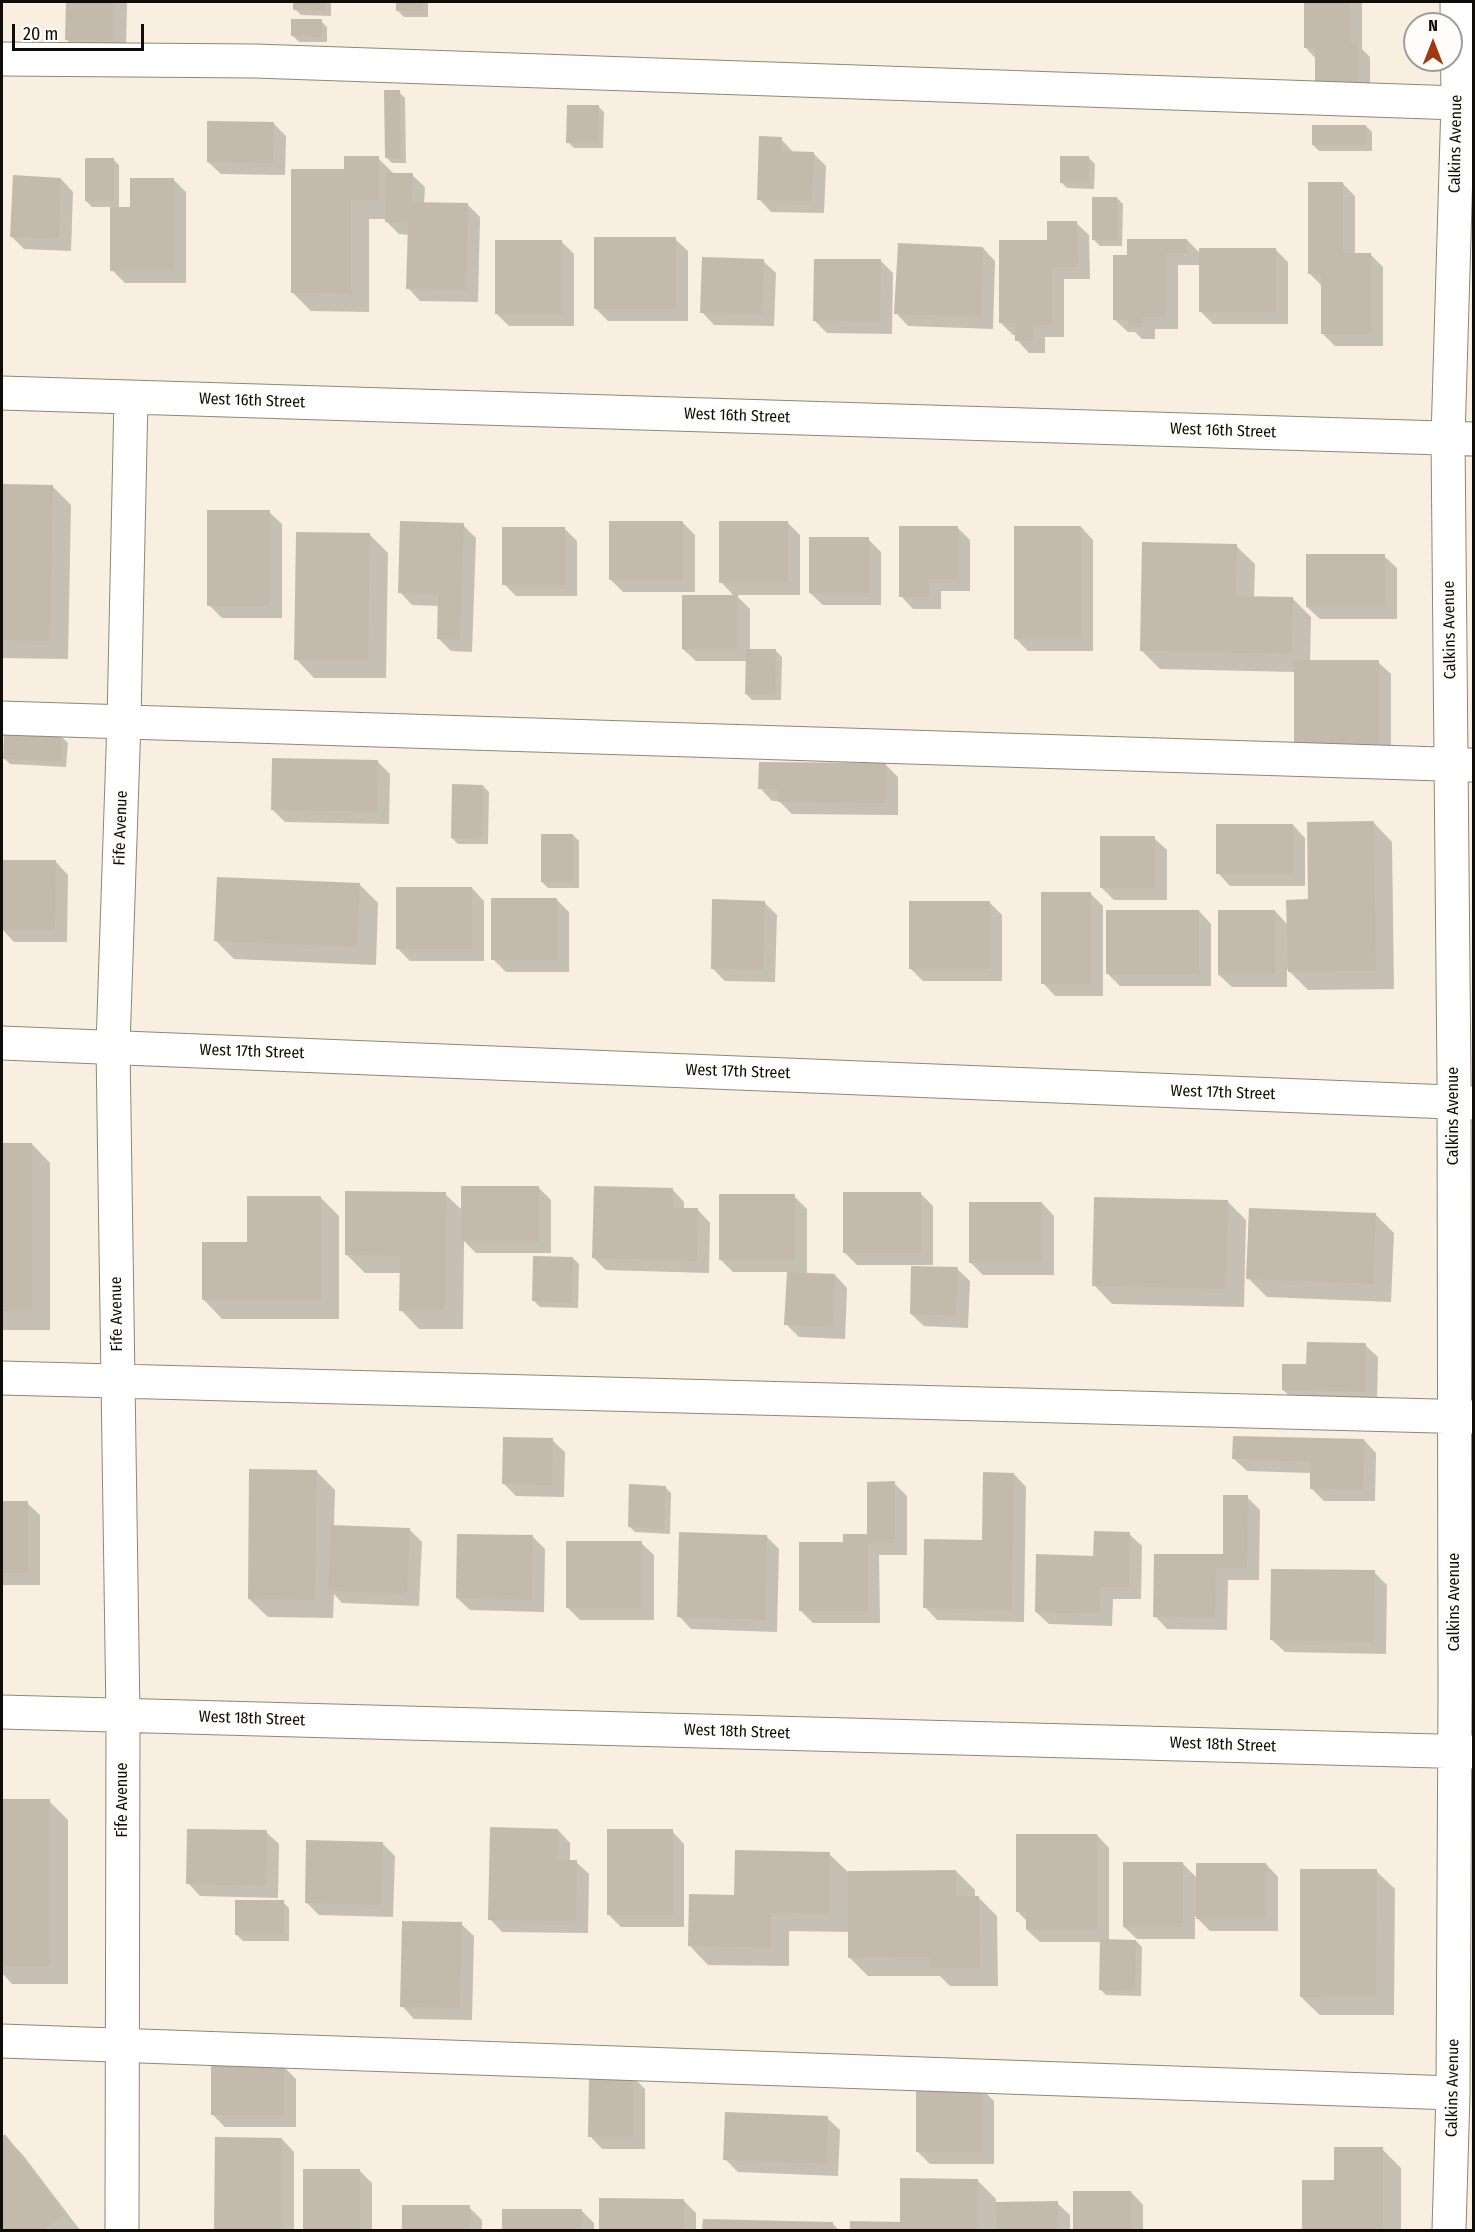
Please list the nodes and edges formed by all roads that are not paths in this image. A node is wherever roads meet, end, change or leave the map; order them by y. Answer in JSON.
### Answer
{"nodes":[{"id":1,"x":1457,"y":2,"type":"edge"},
{"id":2,"x":2,"y":59,"type":"edge"},
{"id":3,"x":1458,"y":103,"type":"junction"},
{"id":4,"x":2,"y":393,"type":"edge"},
{"id":5,"x":131,"y":398,"type":"junction"},
{"id":6,"x":1461,"y":438,"type":"edge"},
{"id":7,"x":2,"y":718,"type":"edge"},
{"id":8,"x":124,"y":721,"type":"junction"},
{"id":9,"x":1462,"y":765,"type":"edge"},
{"id":10,"x":2,"y":1043,"type":"edge"},
{"id":11,"x":113,"y":1046,"type":"junction"},
{"id":12,"x":1464,"y":1103,"type":"edge"},
{"id":13,"x":2,"y":1378,"type":"edge"},
{"id":14,"x":118,"y":1381,"type":"junction"},
{"id":15,"x":1464,"y":1416,"type":"edge"},
{"id":16,"x":2,"y":1712,"type":"edge"},
{"id":17,"x":123,"y":1715,"type":"junction"},
{"id":18,"x":1464,"y":1752,"type":"edge"},
{"id":19,"x":2,"y":2041,"type":"edge"},
{"id":20,"x":122,"y":2045,"type":"junction"},
{"id":21,"x":1453,"y":2093,"type":"junction"},
{"id":22,"x":123,"y":2230,"type":"edge"},
{"id":23,"x":1449,"y":2230,"type":"edge"}],
"edges":[{"from":1,"to":3,"type":"street","name":"Calkins Avenue"},
{"from":2,"to":3,"type":"street"},
{"from":3,"to":6,"type":"street","name":"Calkins Avenue"},
{"from":4,"to":5,"type":"street","name":"West 16th Street"},
{"from":5,"to":6,"type":"street","name":"West 16th Street"},
{"from":5,"to":8,"type":"street","name":"Fife Avenue"},
{"from":6,"to":9,"type":"street","name":"Calkins Avenue"},
{"from":7,"to":8,"type":"street"},
{"from":8,"to":9,"type":"street"},
{"from":8,"to":11,"type":"street","name":"Fife Avenue"},
{"from":9,"to":12,"type":"street","name":"Calkins Avenue"},
{"from":10,"to":11,"type":"street","name":"West 17th Street"},
{"from":11,"to":12,"type":"street","name":"West 17th Street"},
{"from":11,"to":14,"type":"street","name":"Fife Avenue"},
{"from":12,"to":15,"type":"street","name":"Calkins Avenue"},
{"from":13,"to":14,"type":"street"},
{"from":14,"to":15,"type":"street"},
{"from":14,"to":17,"type":"street","name":"Fife Avenue"},
{"from":15,"to":18,"type":"street","name":"Calkins Avenue"},
{"from":16,"to":17,"type":"street","name":"West 18th Street"},
{"from":17,"to":18,"type":"street","name":"West 18th Street"},
{"from":17,"to":20,"type":"street","name":"Fife Avenue"},
{"from":18,"to":21,"type":"street","name":"Calkins Avenue"},
{"from":19,"to":20,"type":"street"},
{"from":20,"to":21,"type":"street"},
{"from":20,"to":22,"type":"street","name":"Fife Avenue"},
{"from":21,"to":23,"type":"street","name":"Calkins Avenue"}]}
